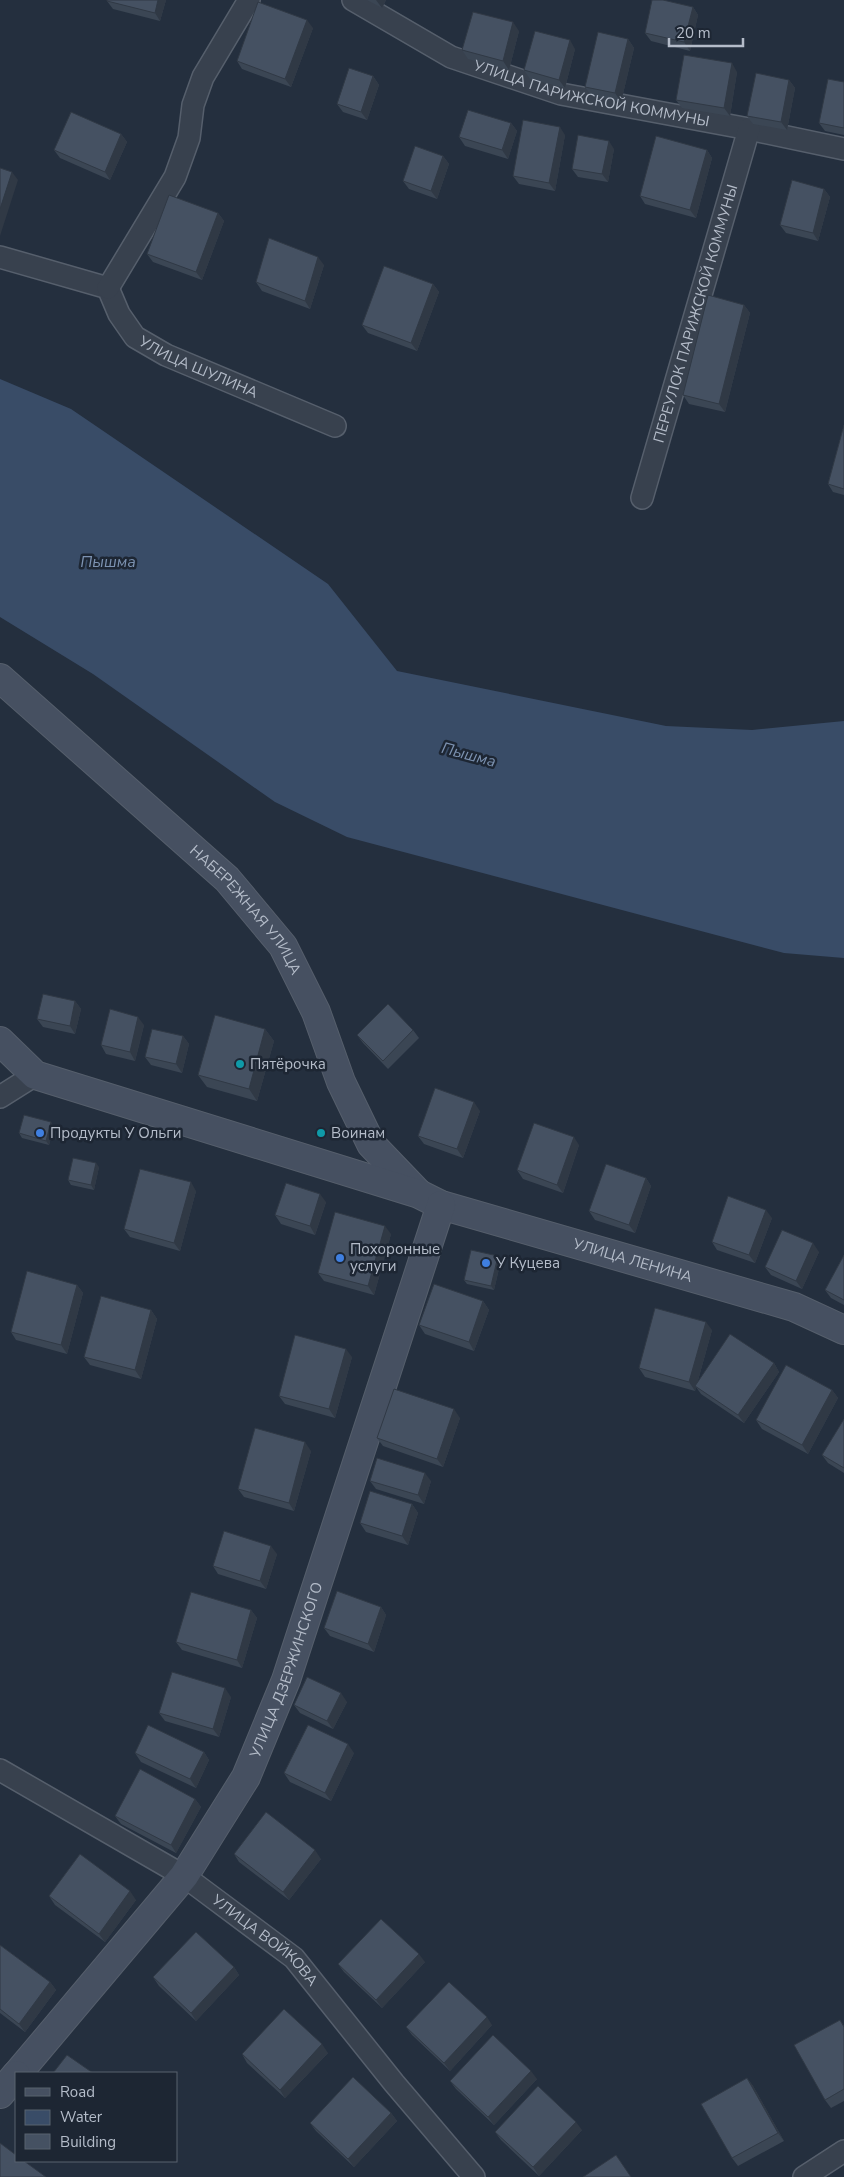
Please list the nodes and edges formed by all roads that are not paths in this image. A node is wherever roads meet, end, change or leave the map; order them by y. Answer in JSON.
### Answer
{"nodes":[{"id":1,"x":249,"y":0,"type":"edge"},
{"id":2,"x":353,"y":0,"type":"edge"},
{"id":3,"x":749,"y":129,"type":"junction"},
{"id":4,"x":844,"y":149,"type":"edge"},
{"id":5,"x":0,"y":257,"type":"edge"},
{"id":6,"x":108,"y":288,"type":"junction"},
{"id":7,"x":335,"y":426,"type":"dead end"},
{"id":8,"x":642,"y":498,"type":"dead end"},
{"id":9,"x":0,"y":678,"type":"edge"},
{"id":10,"x":0,"y":1041,"type":"edge"},
{"id":11,"x":35,"y":1075,"type":"junction"},
{"id":12,"x":0,"y":1096,"type":"edge"},
{"id":13,"x":430,"y":1199,"type":"junction"},
{"id":14,"x":844,"y":1330,"type":"edge"},
{"id":15,"x":0,"y":1770,"type":"edge"},
{"id":16,"x":184,"y":1876,"type":"junction"},
{"id":17,"x":19,"y":2072,"type":"edge"},
{"id":18,"x":15,"y":2076,"type":"edge"},
{"id":19,"x":0,"y":2094,"type":"edge"},
{"id":20,"x":844,"y":2151,"type":"edge"},
{"id":21,"x":474,"y":2177,"type":"edge"},
{"id":22,"x":804,"y":2177,"type":"edge"}],
"edges":[{"from":1,"to":6,"type":"street"},
{"from":2,"to":3,"type":"street","name":"УЛИЦА ПАРИЖСКОЙ КОММУНЫ"},
{"from":3,"to":4,"type":"street","name":"УЛИЦА ПАРИЖСКОЙ КОММУНЫ"},
{"from":3,"to":8,"type":"street","name":"ПЕРЕУЛОК ПАРИЖСКОЙ КОММУНЫ"},
{"from":5,"to":6,"type":"street"},
{"from":6,"to":7,"type":"street","name":"УЛИЦА ШУЛИНА"},
{"from":9,"to":13,"type":"main road","name":"НАБЕРЕЖНАЯ УЛИЦА"},
{"from":10,"to":11,"type":"main road"},
{"from":11,"to":12,"type":"street"},
{"from":11,"to":13,"type":"main road","name":"УЛИЦА ЛЕНИНА"},
{"from":13,"to":14,"type":"main road","name":"УЛИЦА ЛЕНИНА"},
{"from":13,"to":16,"type":"main road","name":"УЛИЦА ДЗЕРЖИНСКОГО"},
{"from":15,"to":16,"type":"street","name":"УЛИЦА ВОЙКОВА"},
{"from":16,"to":17,"type":"main road","name":"УЛИЦА ДЗЕРЖИНСКОГО"},
{"from":16,"to":21,"type":"street","name":"УЛИЦА ВОЙКОВА"},
{"from":18,"to":19,"type":"main road","name":"УЛИЦА ДЗЕРЖИНСКОГО"},
{"from":20,"to":22,"type":"street"}]}
